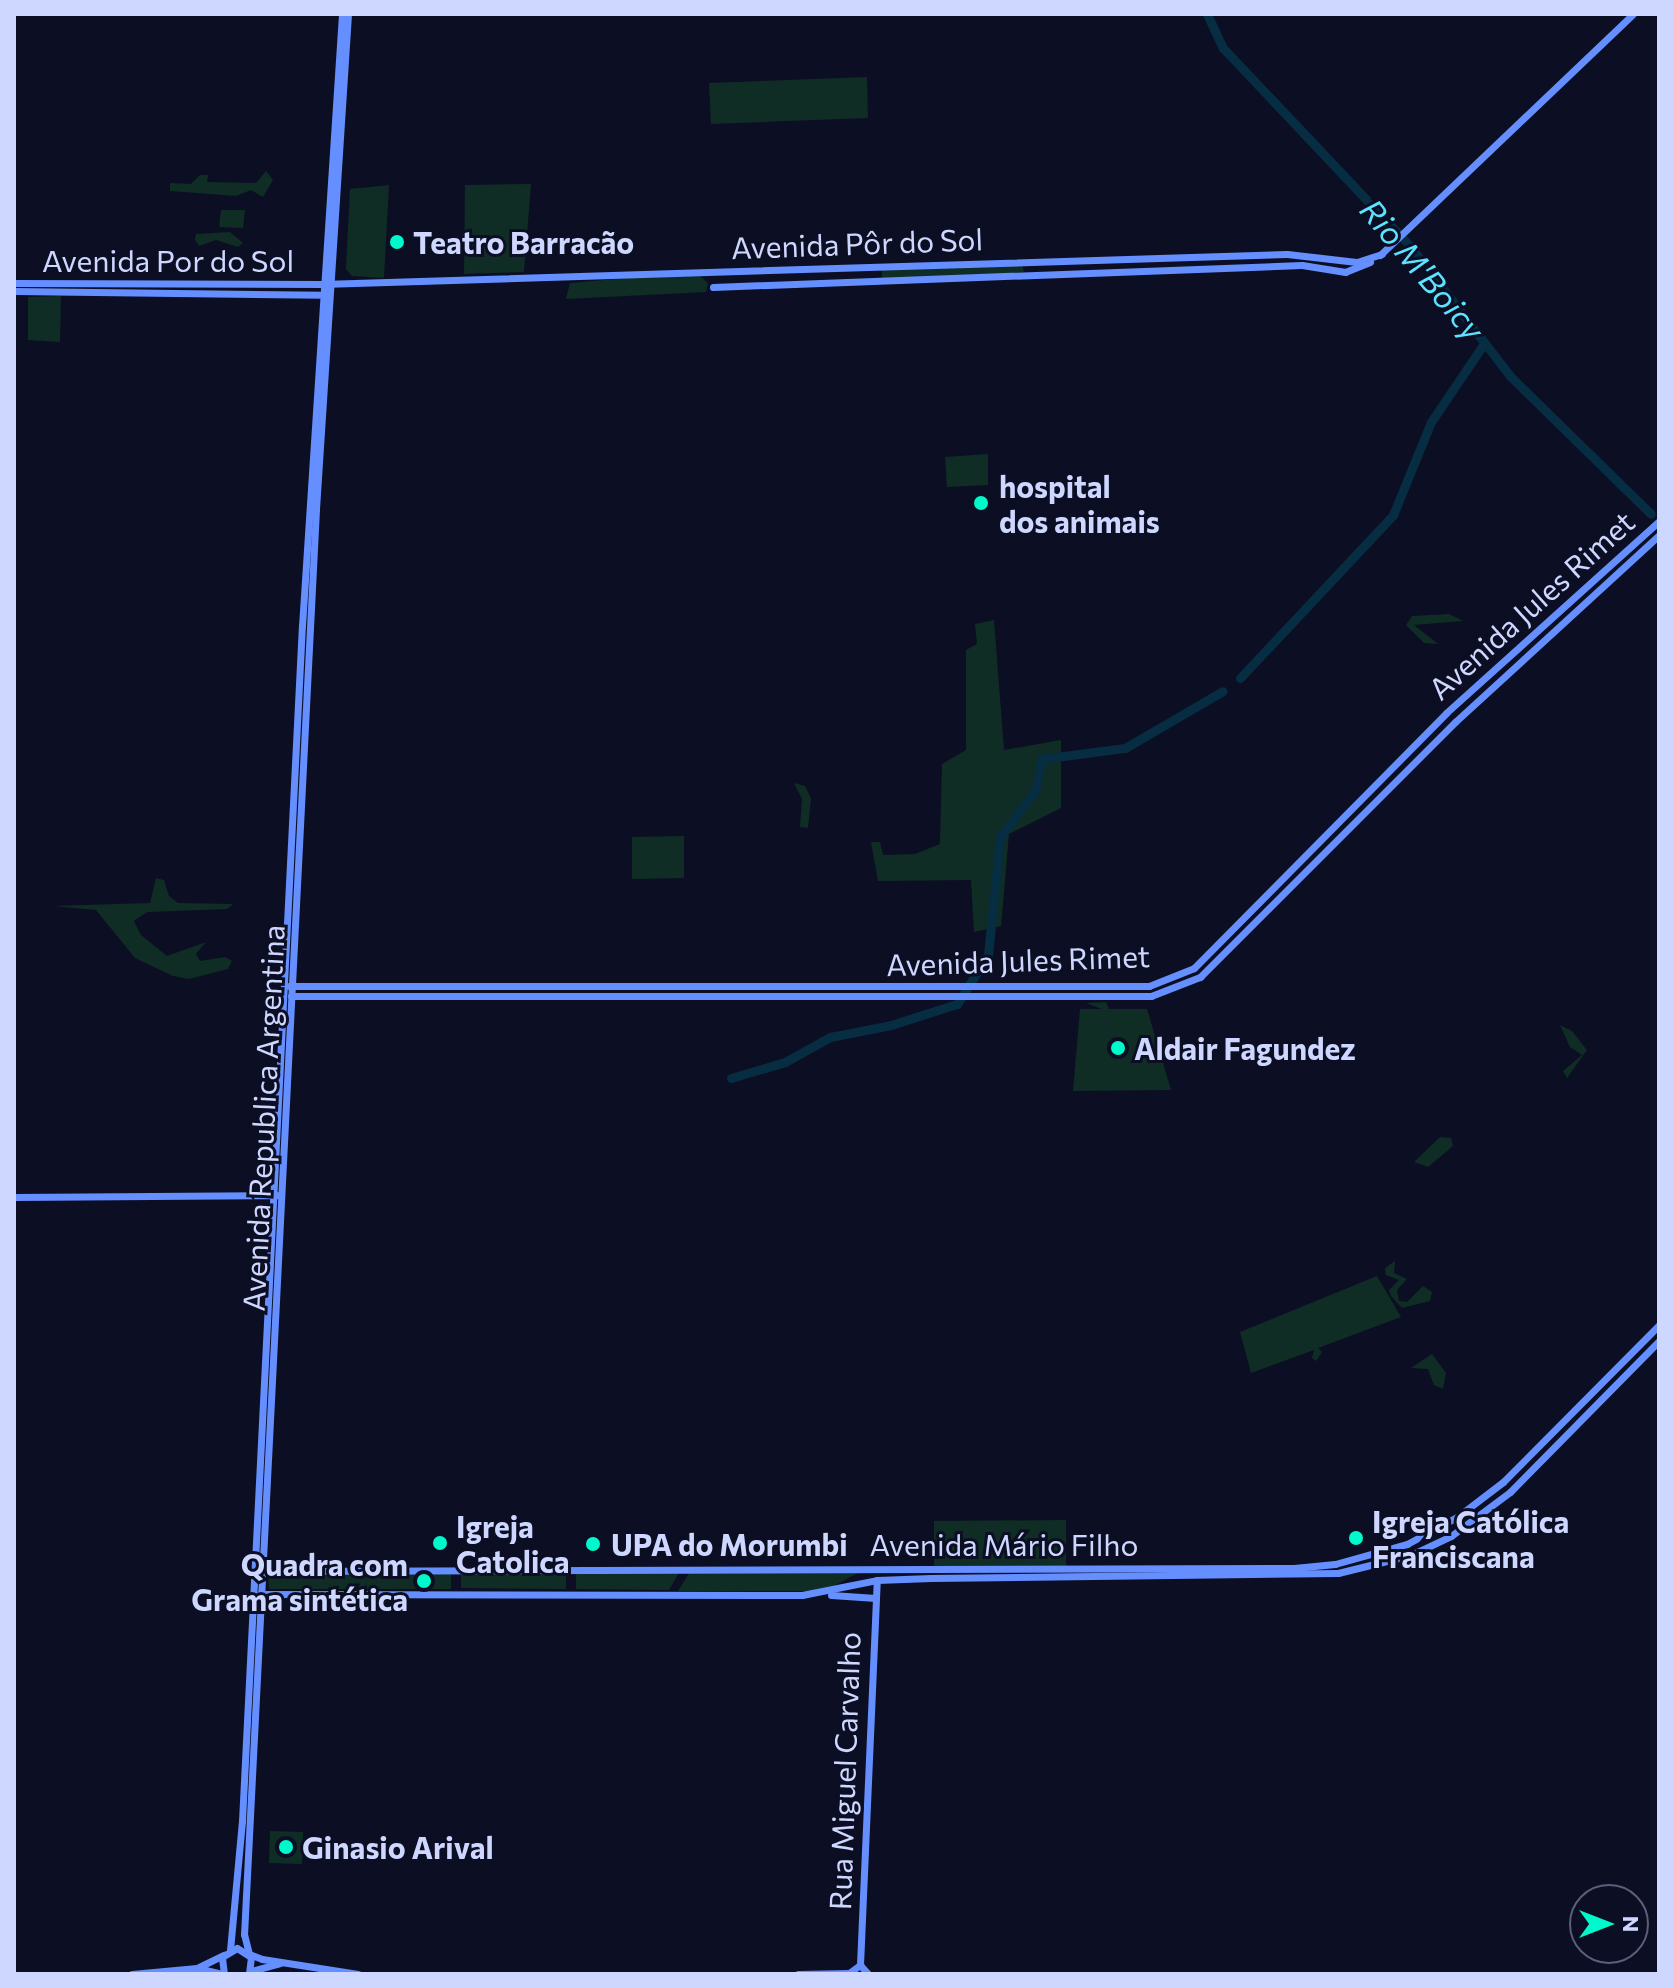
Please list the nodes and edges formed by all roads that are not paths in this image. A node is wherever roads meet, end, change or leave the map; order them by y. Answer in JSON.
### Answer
{"nodes":[{"id":1,"x":342,"y":14,"type":"edge"},
{"id":2,"x":348,"y":14,"type":"edge"},
{"id":3,"x":1633,"y":14,"type":"edge"},
{"id":4,"x":1382,"y":254,"type":"junction"},
{"id":5,"x":1320,"y":255,"type":"junction"},
{"id":6,"x":1342,"y":260,"type":"junction"},
{"id":7,"x":1318,"y":267,"type":"junction"},
{"id":8,"x":1345,"y":272,"type":"junction"},
{"id":9,"x":14,"y":283,"type":"edge"},
{"id":10,"x":322,"y":284,"type":"junction"},
{"id":11,"x":332,"y":284,"type":"junction"},
{"id":12,"x":713,"y":287,"type":"dead end"},
{"id":13,"x":14,"y":291,"type":"edge"},
{"id":14,"x":325,"y":295,"type":"junction"},
{"id":15,"x":1659,"y":521,"type":"edge"},
{"id":16,"x":1659,"y":535,"type":"edge"},
{"id":17,"x":292,"y":864,"type":"junction"},
{"id":18,"x":300,"y":879,"type":"junction"},
{"id":19,"x":290,"y":986,"type":"junction"},
{"id":20,"x":289,"y":996,"type":"junction"},
{"id":21,"x":279,"y":1195,"type":"junction"},
{"id":22,"x":14,"y":1197,"type":"edge"},
{"id":23,"x":1659,"y":1325,"type":"edge"},
{"id":24,"x":1659,"y":1341,"type":"edge"},
{"id":25,"x":262,"y":1571,"type":"junction"},
{"id":26,"x":253,"y":1574,"type":"junction"},
{"id":27,"x":877,"y":1580,"type":"junction"},
{"id":28,"x":252,"y":1589,"type":"junction"},
{"id":29,"x":262,"y":1594,"type":"junction"},
{"id":30,"x":825,"y":1594,"type":"junction"},
{"id":31,"x":876,"y":1598,"type":"junction"},
{"id":32,"x":227,"y":1952,"type":"junction"},
{"id":33,"x":249,"y":1954,"type":"junction"},
{"id":34,"x":280,"y":1963,"type":"junction"},
{"id":35,"x":860,"y":1965,"type":"junction"},
{"id":36,"x":197,"y":1968,"type":"junction"},
{"id":37,"x":250,"y":1973,"type":"edge"},
{"id":38,"x":132,"y":1974,"type":"edge"},
{"id":39,"x":224,"y":1974,"type":"edge"},
{"id":40,"x":358,"y":1974,"type":"edge"},
{"id":41,"x":798,"y":1974,"type":"edge"},
{"id":42,"x":868,"y":1974,"type":"edge"}],
"edges":[{"from":1,"to":10,"type":"main road","name":"Avenida Republica Argentina"},
{"from":2,"to":11,"type":"main road","name":"Avenida Republica Argentina"},
{"from":3,"to":4,"type":"main road","name":"Avenida Pôr do Sol"},
{"from":4,"to":6,"type":"main road","name":"Avenida Pôr do Sol"},
{"from":4,"to":8,"type":"main road","name":"Avenida Pôr do Sol"},
{"from":5,"to":6,"type":"main road","name":"Avenida Pôr do Sol"},
{"from":5,"to":7,"type":"main road"},
{"from":5,"to":11,"type":"main road","name":"Avenida Pôr do Sol"},
{"from":6,"to":8,"type":"main road"},
{"from":7,"to":8,"type":"main road","name":"Avenida Pôr do Sol"},
{"from":7,"to":12,"type":"main road","name":"Avenida Pôr do Sol"},
{"from":9,"to":10,"type":"main road","name":"Avenida Por do Sol"},
{"from":10,"to":11,"type":"main road","name":"Avenida Pôr do Sol"},
{"from":10,"to":14,"type":"main road","name":"Avenida Republica Argentina"},
{"from":11,"to":14,"type":"main road","name":"Avenida Republica Argentina"},
{"from":13,"to":14,"type":"main road","name":"Avenida Por do Sol"},
{"from":14,"to":17,"type":"main road","name":"Avenida Republica Argentina"},
{"from":14,"to":18,"type":"main road","name":"Avenida Republica Argentina"},
{"from":15,"to":19,"type":"main road","name":"Avenida Jules Rimet"},
{"from":16,"to":20,"type":"main road","name":"Avenida Jules Rimet"},
{"from":17,"to":18,"type":"main road"},
{"from":17,"to":19,"type":"main road","name":"Avenida Republica Argentina"},
{"from":18,"to":19,"type":"main road","name":"Avenida Republica Argentina"},
{"from":19,"to":20,"type":"main road","name":"Avenida Republica Argentina"},
{"from":20,"to":21,"type":"main road","name":"Avenida Republica Argentina"},
{"from":21,"to":22,"type":"main road"},
{"from":21,"to":25,"type":"main road","name":"Avenida Republica Argentina"},
{"from":21,"to":26,"type":"main road","name":"Avenida Republica Argentina"},
{"from":23,"to":25,"type":"main road","name":"Avenida Mário Filho"},
{"from":24,"to":27,"type":"main road","name":"Avenida Mário Filho"},
{"from":25,"to":26,"type":"main road","name":"Avenida Mário Filho"},
{"from":25,"to":29,"type":"main road","name":"Avenida Republica Argentina"},
{"from":26,"to":28,"type":"main road","name":"Avenida Republica Argentina"},
{"from":27,"to":30,"type":"main road","name":"Avenida Mário Filho"},
{"from":27,"to":31,"type":"main road","name":"Rua Miguel Carvalho"},
{"from":28,"to":29,"type":"main road"},
{"from":28,"to":32,"type":"main road","name":"Avenida Republica Argentina"},
{"from":29,"to":30,"type":"main road","name":"Avenida Mário Filho"},
{"from":29,"to":33,"type":"main road","name":"Avenida Republica Argentina"},
{"from":30,"to":31,"type":"main road"},
{"from":31,"to":35,"type":"main road","name":"Rua Miguel Carvalho"},
{"from":32,"to":33,"type":"main road"},
{"from":32,"to":36,"type":"main road"},
{"from":32,"to":39,"type":"main road","name":"Avenida Republica Argentina"},
{"from":33,"to":34,"type":"main road"},
{"from":33,"to":37,"type":"main road","name":"Avenida Republica Argentina"},
{"from":34,"to":37,"type":"main road"},
{"from":34,"to":40,"type":"main road"},
{"from":35,"to":41,"type":"main road"},
{"from":35,"to":42,"type":"main road"},
{"from":36,"to":38,"type":"main road"},
{"from":36,"to":39,"type":"main road"}]}
